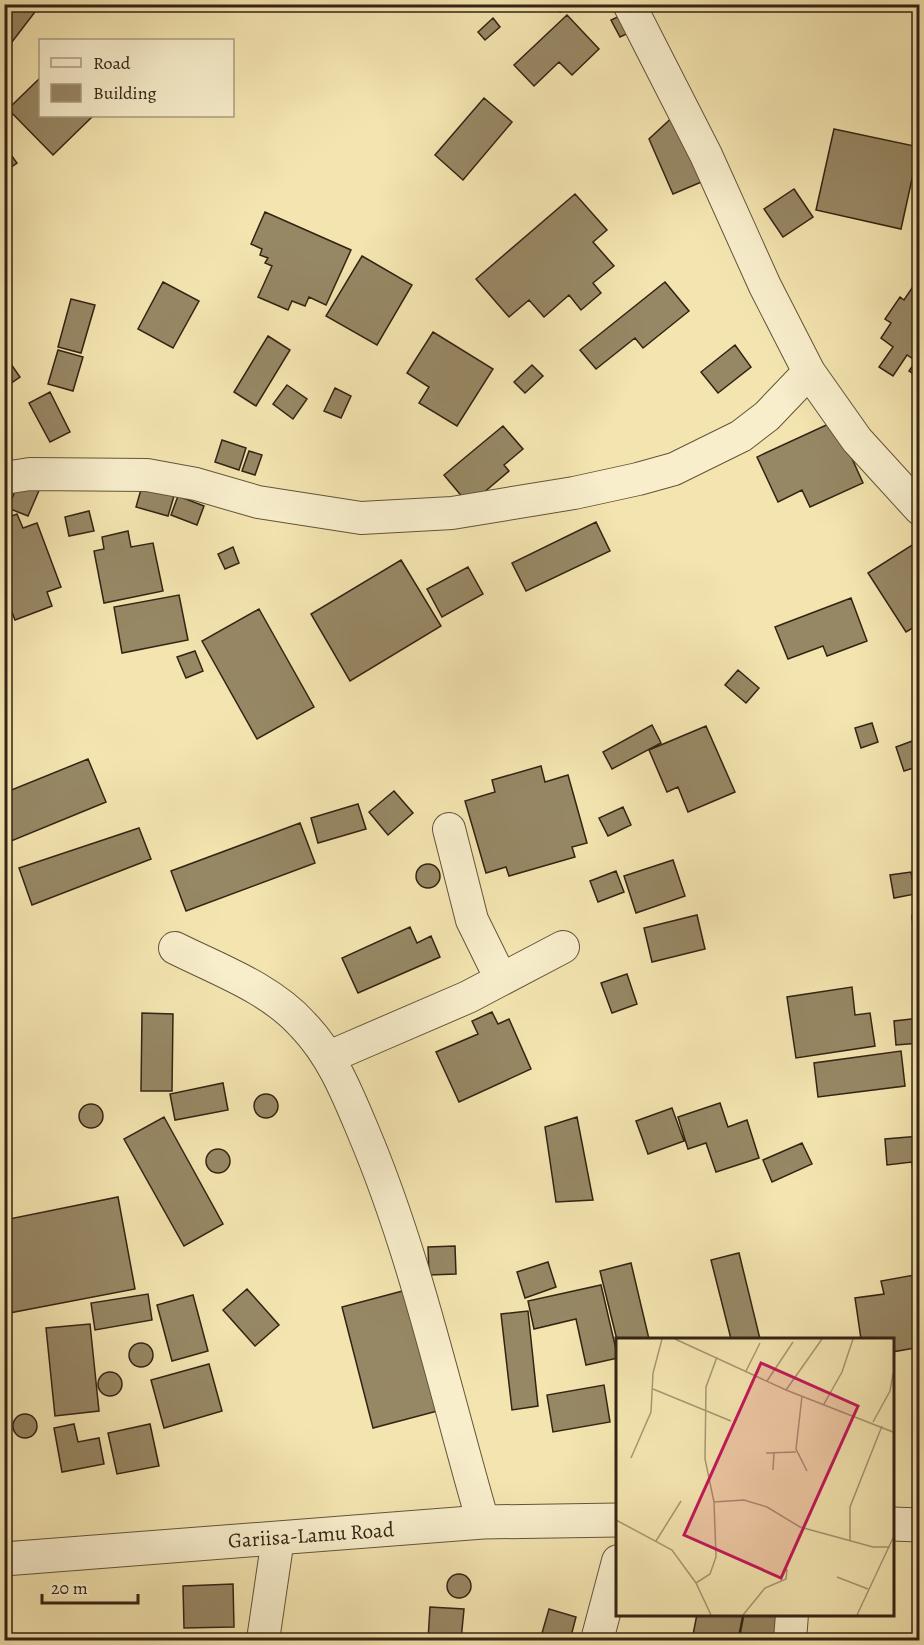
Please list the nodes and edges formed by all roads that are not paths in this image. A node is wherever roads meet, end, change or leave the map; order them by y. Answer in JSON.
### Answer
{"nodes":[{"id":1,"x":629,"y":4,"type":"edge"},
{"id":2,"x":808,"y":372,"type":"junction"},
{"id":3,"x":4,"y":478,"type":"edge"},
{"id":4,"x":920,"y":509,"type":"edge"},
{"id":5,"x":449,"y":829,"type":"dead end"},
{"id":6,"x":563,"y":946,"type":"dead end"},
{"id":7,"x":175,"y":948,"type":"dead end"},
{"id":8,"x":501,"y":979,"type":"junction"},
{"id":9,"x":328,"y":1057,"type":"junction"},
{"id":10,"x":616,"y":1520,"type":"edge"},
{"id":11,"x":483,"y":1522,"type":"junction"},
{"id":12,"x":894,"y":1524,"type":"edge"},
{"id":13,"x":920,"y":1525,"type":"edge"},
{"id":14,"x":278,"y":1538,"type":"junction"},
{"id":15,"x":4,"y":1559,"type":"edge"},
{"id":16,"x":616,"y":1569,"type":"edge"},
{"id":17,"x":792,"y":1615,"type":"edge"},
{"id":18,"x":263,"y":1641,"type":"edge"},
{"id":19,"x":597,"y":1641,"type":"edge"},
{"id":20,"x":790,"y":1641,"type":"edge"}],
"edges":[{"from":1,"to":2,"type":"street"},
{"from":2,"to":3,"type":"street"},
{"from":2,"to":4,"type":"street"},
{"from":5,"to":8,"type":"street"},
{"from":6,"to":8,"type":"street"},
{"from":7,"to":9,"type":"street"},
{"from":8,"to":9,"type":"street"},
{"from":9,"to":11,"type":"street"},
{"from":10,"to":11,"type":"street","name":"Gariisa-Lamu Road"},
{"from":11,"to":14,"type":"street","name":"Gariisa-Lamu Road"},
{"from":12,"to":13,"type":"street"},
{"from":14,"to":15,"type":"street","name":"Gariisa-Lamu Road"},
{"from":14,"to":18,"type":"street"},
{"from":16,"to":19,"type":"street"},
{"from":17,"to":20,"type":"street"}]}
